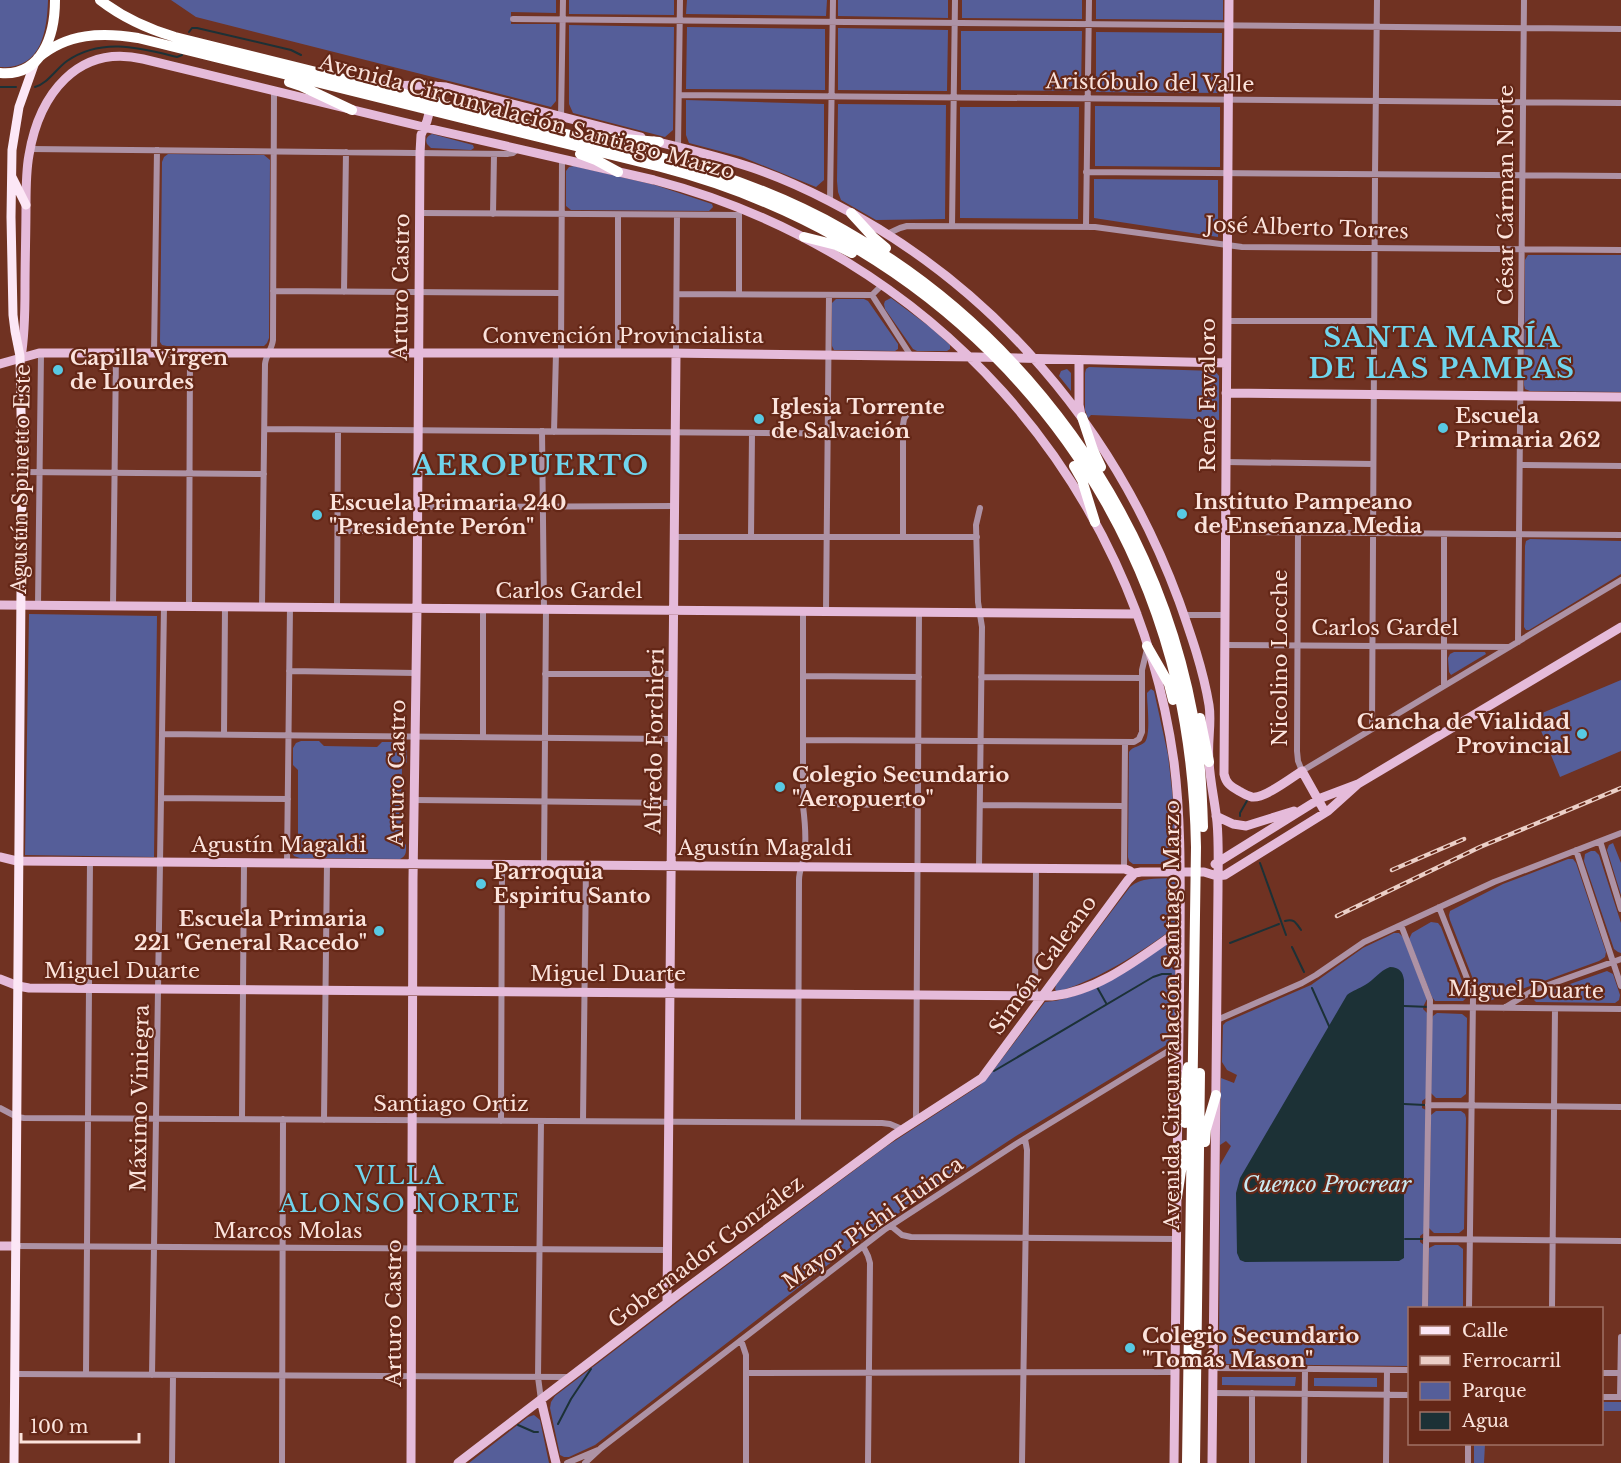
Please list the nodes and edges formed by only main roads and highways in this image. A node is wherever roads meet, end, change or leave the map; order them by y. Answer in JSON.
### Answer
{"nodes":[{"id":1,"x":55,"y":0,"type":"edge"},
{"id":2,"x":100,"y":0,"type":"edge"},
{"id":3,"x":192,"y":51,"type":"junction"},
{"id":4,"x":37,"y":60,"type":"junction"},
{"id":5,"x":0,"y":73,"type":"edge"},
{"id":6,"x":431,"y":106,"type":"junction"},
{"id":7,"x":352,"y":110,"type":"road end"},
{"id":8,"x":485,"y":114,"type":"junction"},
{"id":9,"x":468,"y":120,"type":"junction"},
{"id":10,"x":659,"y":142,"type":"road end"},
{"id":11,"x":618,"y":172,"type":"road end"},
{"id":12,"x":12,"y":174,"type":"junction"},
{"id":13,"x":26,"y":205,"type":"road end"},
{"id":14,"x":851,"y":213,"type":"road end"},
{"id":15,"x":804,"y":237,"type":"road end"},
{"id":16,"x":932,"y":300,"type":"junction"},
{"id":17,"x":970,"y":320,"type":"junction"},
{"id":18,"x":1025,"y":390,"type":"junction"},
{"id":19,"x":1082,"y":417,"type":"road end"},
{"id":20,"x":1095,"y":522,"type":"road end"},
{"id":21,"x":1136,"y":543,"type":"junction"},
{"id":22,"x":1167,"y":617,"type":"junction"},
{"id":23,"x":1148,"y":646,"type":"road end"},
{"id":24,"x":1209,"y":762,"type":"road end"},
{"id":25,"x":1193,"y":786,"type":"junction"},
{"id":26,"x":1199,"y":872,"type":"junction"},
{"id":27,"x":1193,"y":1040,"type":"junction"},
{"id":28,"x":1216,"y":1095,"type":"road end"},
{"id":29,"x":1177,"y":1197,"type":"road end"},
{"id":30,"x":1198,"y":1250,"type":"junction"},
{"id":31,"x":1193,"y":1290,"type":"junction"},
{"id":32,"x":1187,"y":1431,"type":"junction"},
{"id":33,"x":1193,"y":1462,"type":"edge"},
{"id":34,"x":14,"y":1463,"type":"edge"},
{"id":35,"x":1181,"y":1463,"type":"edge"}],
"edges":[{"from":1,"to":4,"type":"highway"},
{"from":2,"to":6,"type":"highway","name":"Avenida Circunvalación Santiago Marzo"},
{"from":3,"to":4,"type":"highway","name":"Avenida Circunvalación Santiago Marzo"},
{"from":3,"to":6,"type":"highway","name":"Avenida Circunvalación Santiago Marzo"},
{"from":3,"to":7,"type":"highway"},
{"from":4,"to":5,"type":"highway","name":"Avenida Circunvalación Santiago Marzo"},
{"from":4,"to":12,"type":"main road"},
{"from":6,"to":8,"type":"highway","name":"Avenida Circunvalación Santiago Marzo"},
{"from":6,"to":9,"type":"highway","name":"Avenida Circunvalación Santiago Marzo"},
{"from":8,"to":10,"type":"highway"},
{"from":8,"to":17,"type":"highway","name":"Avenida Circunvalación Santiago Marzo"},
{"from":9,"to":11,"type":"highway"},
{"from":9,"to":16,"type":"highway","name":"Avenida Circunvalación Santiago Marzo"},
{"from":12,"to":13,"type":"main road"},
{"from":12,"to":34,"type":"main road"},
{"from":14,"to":17,"type":"highway"},
{"from":15,"to":16,"type":"highway"},
{"from":16,"to":18,"type":"highway","name":"Avenida Circunvalación Santiago Marzo"},
{"from":17,"to":21,"type":"highway","name":"Avenida Circunvalación Santiago Marzo"},
{"from":18,"to":20,"type":"highway"},
{"from":18,"to":25,"type":"highway","name":"Avenida Circunvalación Santiago Marzo"},
{"from":19,"to":21,"type":"highway"},
{"from":21,"to":22,"type":"highway","name":"Avenida Circunvalación Santiago Marzo"},
{"from":22,"to":24,"type":"highway"},
{"from":22,"to":26,"type":"highway","name":"Avenida Circunvalación Santiago Marzo"},
{"from":23,"to":25,"type":"highway"},
{"from":25,"to":26,"type":"highway","name":"Avenida Circunvalación Santiago Marzo"},
{"from":26,"to":27,"type":"highway","name":"Avenida Circunvalación Santiago Marzo"},
{"from":26,"to":30,"type":"highway","name":"Avenida Circunvalación Santiago Marzo"},
{"from":27,"to":29,"type":"highway"},
{"from":27,"to":31,"type":"highway","name":"Avenida Circunvalación Santiago Marzo"},
{"from":28,"to":30,"type":"highway"},
{"from":30,"to":31,"type":"highway","name":"Avenida Circunvalación Santiago Marzo"},
{"from":31,"to":32,"type":"highway","name":"Avenida Circunvalación Santiago Marzo"},
{"from":31,"to":33,"type":"highway","name":"Avenida Circunvalación Santiago Marzo"},
{"from":32,"to":33,"type":"highway","name":"Avenida Circunvalación Santiago Marzo"},
{"from":32,"to":35,"type":"highway"}]}
